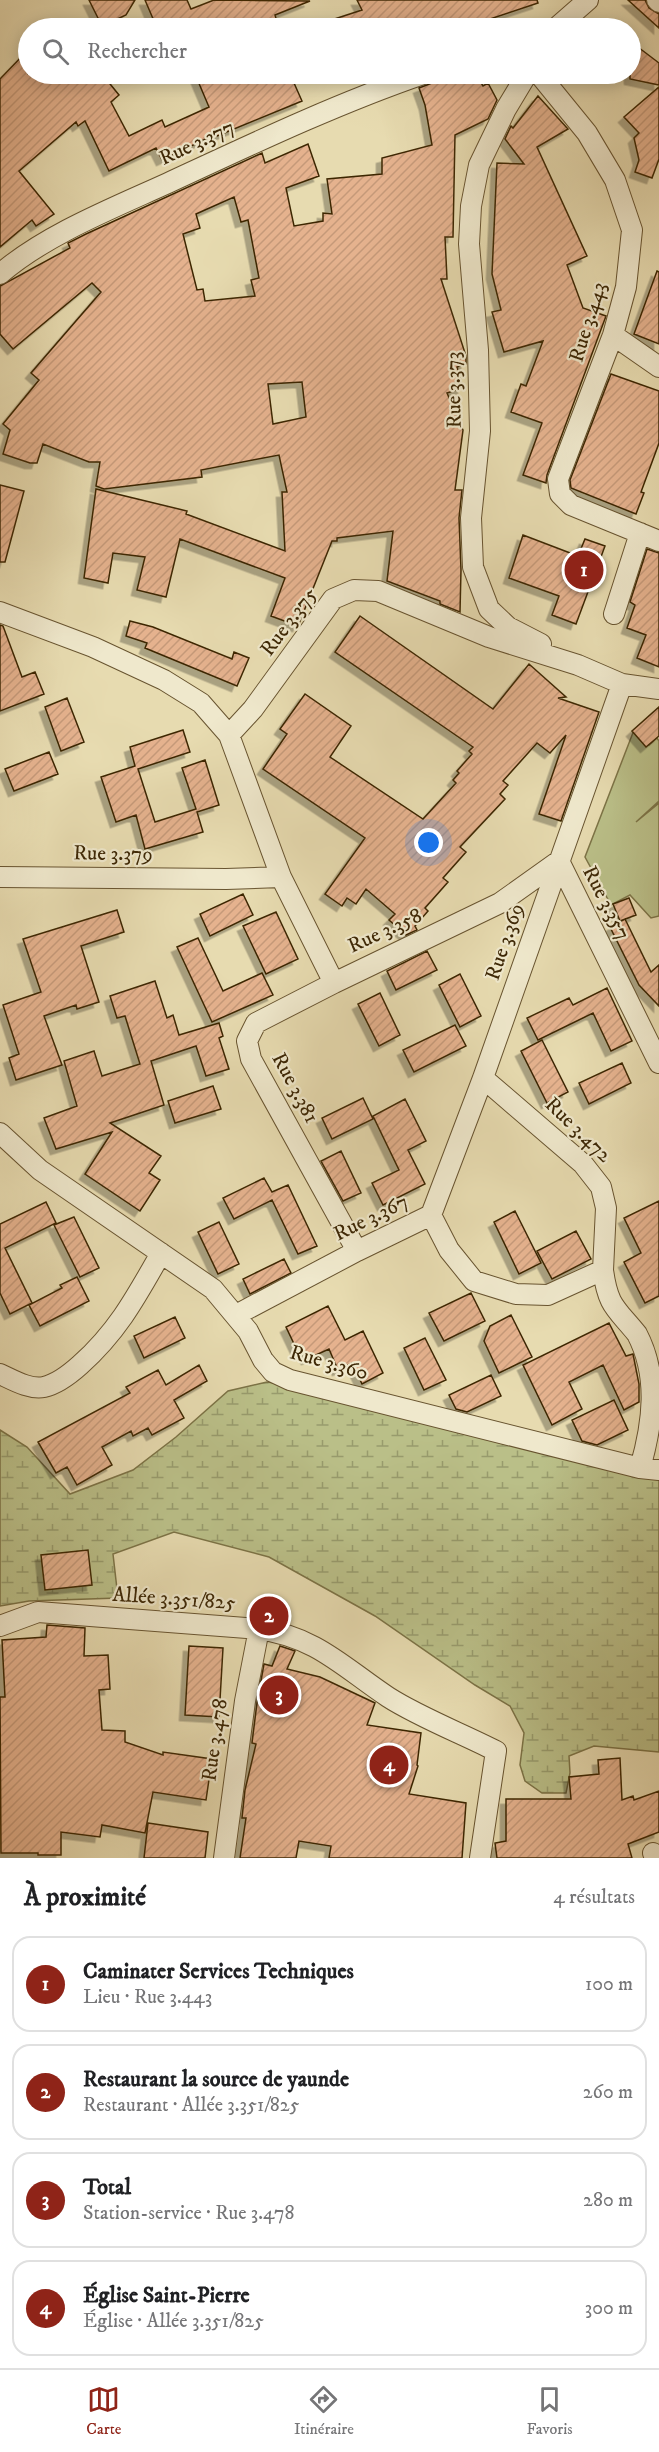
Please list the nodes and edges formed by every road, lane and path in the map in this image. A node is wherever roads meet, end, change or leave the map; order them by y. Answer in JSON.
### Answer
{"nodes":[{"id":1,"x":588,"y":0,"type":"edge"},
{"id":2,"x":567,"y":18,"type":"edge"},
{"id":3,"x":394,"y":84,"type":"edge"},
{"id":4,"x":521,"y":84,"type":"edge"},
{"id":5,"x":547,"y":84,"type":"edge"},
{"id":6,"x":0,"y":274,"type":"edge"},
{"id":7,"x":613,"y":335,"type":"junction"},
{"id":8,"x":659,"y":367,"type":"edge"},
{"id":9,"x":653,"y":535,"type":"edge"},
{"id":10,"x":0,"y":612,"type":"edge"},
{"id":11,"x":614,"y":614,"type":"dead end"},
{"id":12,"x":578,"y":665,"type":"junction"},
{"id":13,"x":622,"y":684,"type":"junction"},
{"id":14,"x":659,"y":689,"type":"edge"},
{"id":15,"x":229,"y":735,"type":"junction"},
{"id":16,"x":559,"y":861,"type":"junction"},
{"id":17,"x":0,"y":877,"type":"edge"},
{"id":18,"x":281,"y":877,"type":"junction"},
{"id":19,"x":334,"y":983,"type":"junction"},
{"id":20,"x":659,"y":1063,"type":"edge"},
{"id":21,"x":483,"y":1077,"type":"junction"},
{"id":22,"x":0,"y":1133,"type":"edge"},
{"id":23,"x":431,"y":1215,"type":"junction"},
{"id":24,"x":357,"y":1251,"type":"junction"},
{"id":25,"x":161,"y":1253,"type":"junction"},
{"id":26,"x":603,"y":1270,"type":"junction"},
{"id":27,"x":236,"y":1315,"type":"junction"},
{"id":28,"x":0,"y":1374,"type":"edge"},
{"id":29,"x":650,"y":1469,"type":"edge"},
{"id":30,"x":0,"y":1626,"type":"edge"},
{"id":31,"x":259,"y":1629,"type":"junction"},
{"id":32,"x":224,"y":1858,"type":"edge"},
{"id":33,"x":480,"y":1858,"type":"edge"}],
"edges":[{"from":1,"to":2,"type":"street"},
{"from":3,"to":6,"type":"street","name":"Rue 3.377"},
{"from":4,"to":12,"type":"street","name":"Rue 3.373"},
{"from":5,"to":7,"type":"street","name":"Rue 3.443"},
{"from":7,"to":8,"type":"street"},
{"from":7,"to":9,"type":"street","name":"Rue 3.443"},
{"from":9,"to":11,"type":"street"},
{"from":10,"to":15,"type":"street"},
{"from":12,"to":13,"type":"street","name":"Rue 3.375"},
{"from":12,"to":15,"type":"street","name":"Rue 3.375"},
{"from":13,"to":14,"type":"street","name":"Rue 3.375"},
{"from":13,"to":16,"type":"street","name":"Rue 3.369"},
{"from":15,"to":18,"type":"street","name":"Rue 3.358"},
{"from":16,"to":19,"type":"street","name":"Rue 3.358"},
{"from":16,"to":20,"type":"street","name":"Rue 3.357"},
{"from":16,"to":21,"type":"street","name":"Rue 3.369"},
{"from":17,"to":18,"type":"street","name":"Rue 3.379"},
{"from":18,"to":19,"type":"street","name":"Rue 3.358"},
{"from":19,"to":24,"type":"street","name":"Rue 3.381"},
{"from":21,"to":23,"type":"street","name":"Rue 3.369"},
{"from":21,"to":26,"type":"street","name":"Rue 3.472"},
{"from":22,"to":25,"type":"street","name":"Rue 3.360"},
{"from":23,"to":24,"type":"street","name":"Rue 3.367"},
{"from":23,"to":26,"type":"street","name":"Rue 3.367"},
{"from":24,"to":27,"type":"street","name":"Rue 3.367"},
{"from":25,"to":27,"type":"street","name":"Rue 3.360"},
{"from":25,"to":28,"type":"street"},
{"from":26,"to":29,"type":"street"},
{"from":27,"to":29,"type":"street","name":"Rue 3.360"},
{"from":30,"to":31,"type":"street","name":"Allée 3.351/825"},
{"from":31,"to":32,"type":"street","name":"Rue 3.478"},
{"from":31,"to":33,"type":"street","name":"Allée 3.351/825"}]}
